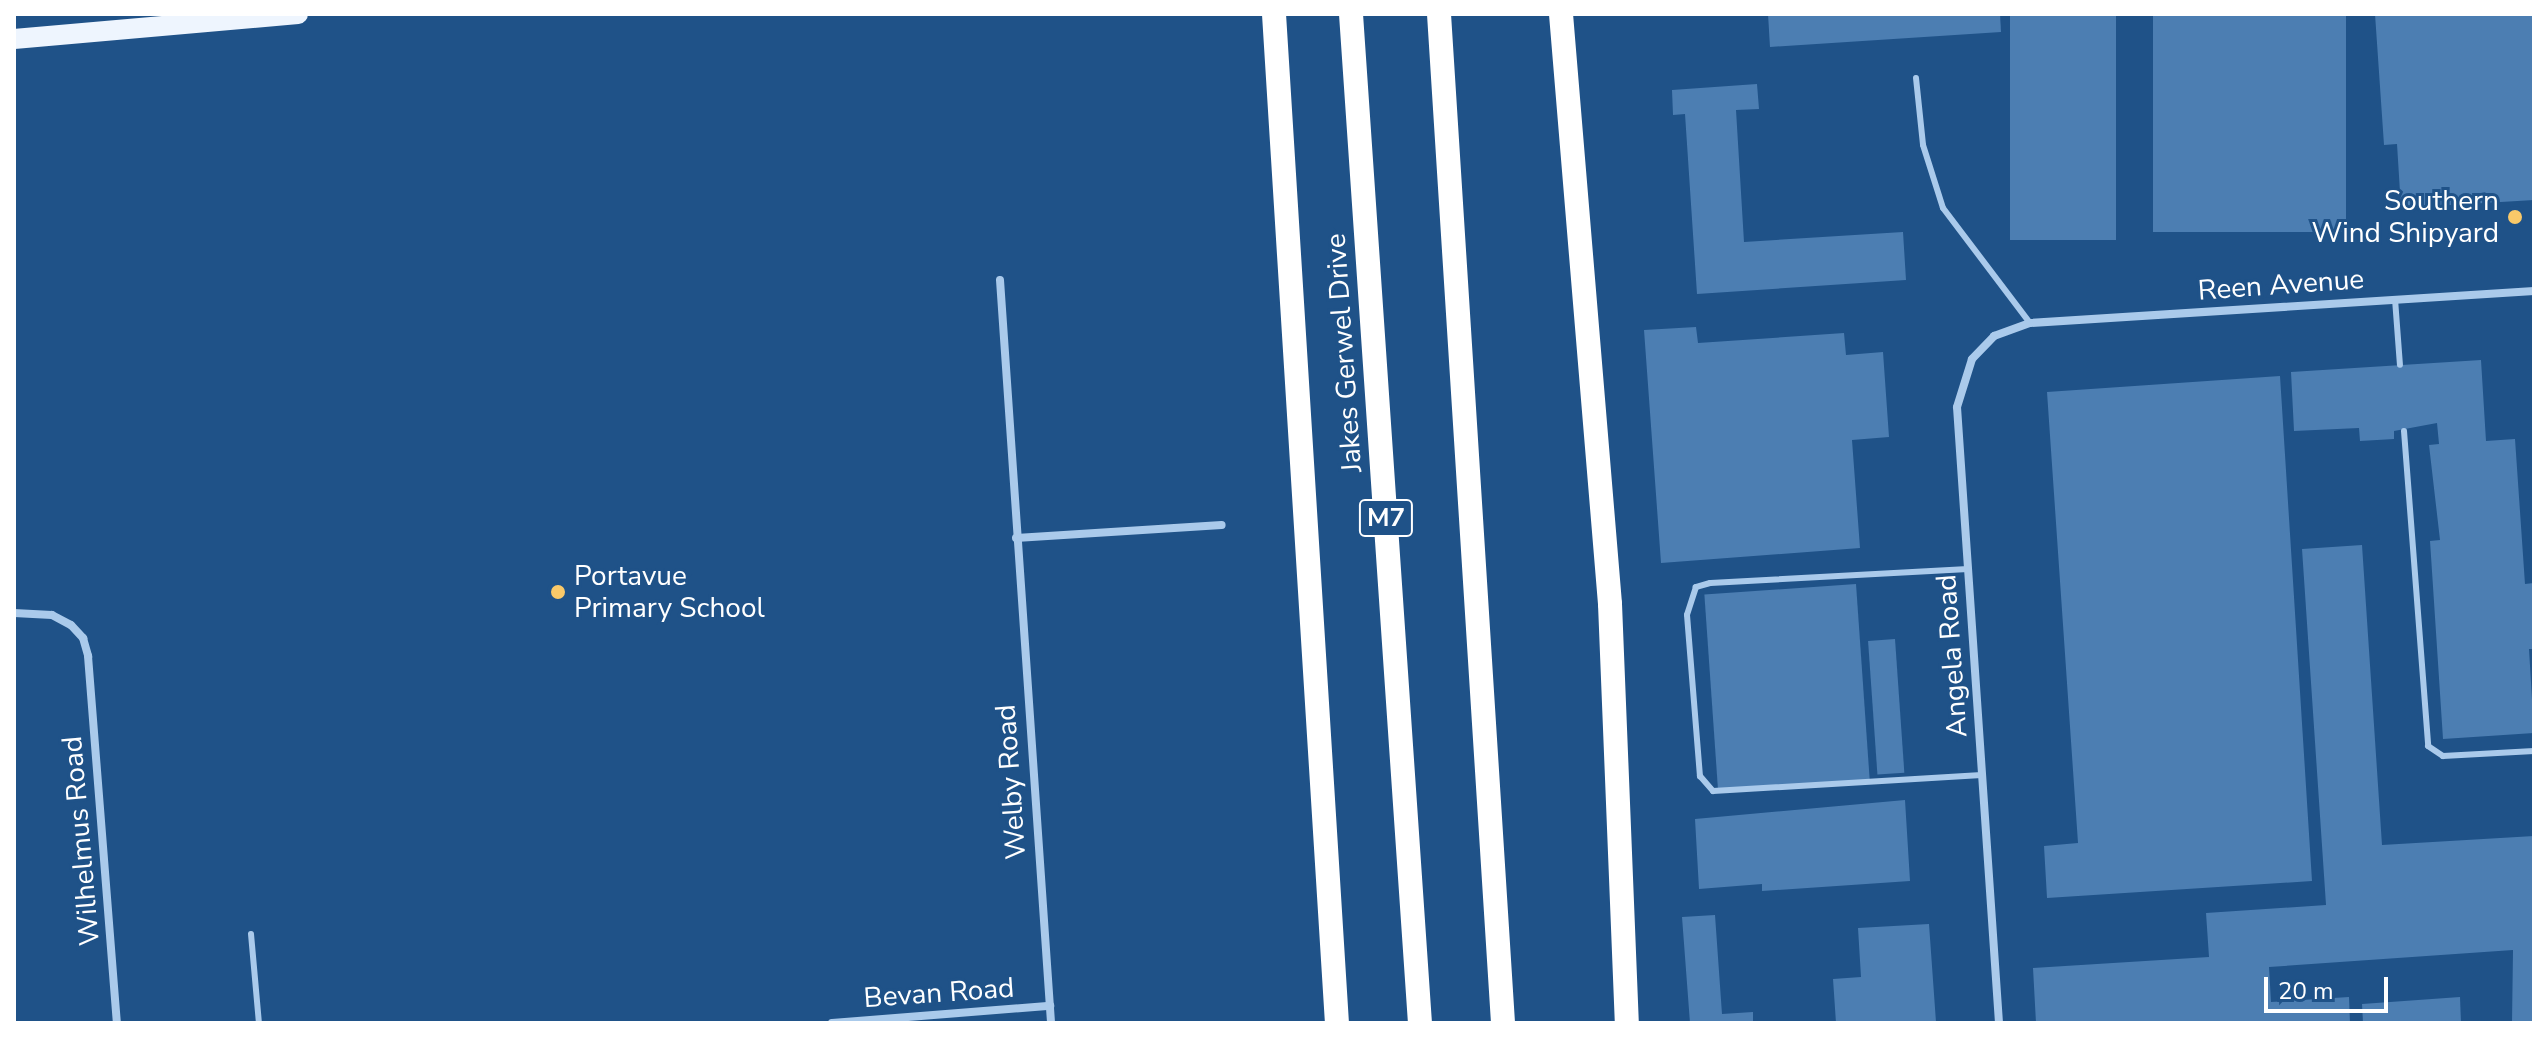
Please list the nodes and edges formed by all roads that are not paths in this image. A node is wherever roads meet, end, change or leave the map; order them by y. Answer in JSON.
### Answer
{"nodes":[{"id":1,"x":298,"y":14,"type":"edge"},
{"id":2,"x":1274,"y":14,"type":"edge"},
{"id":3,"x":1351,"y":14,"type":"edge"},
{"id":4,"x":1439,"y":14,"type":"edge"},
{"id":5,"x":1561,"y":14,"type":"edge"},
{"id":6,"x":14,"y":39,"type":"edge"},
{"id":7,"x":1916,"y":78,"type":"dead end"},
{"id":8,"x":1000,"y":280,"type":"dead end"},
{"id":9,"x":2534,"y":291,"type":"edge"},
{"id":10,"x":2395,"y":299,"type":"junction"},
{"id":11,"x":2030,"y":323,"type":"junction"},
{"id":12,"x":2400,"y":365,"type":"dead end"},
{"id":13,"x":2404,"y":431,"type":"dead end"},
{"id":14,"x":1222,"y":525,"type":"dead end"},
{"id":15,"x":1016,"y":538,"type":"junction"},
{"id":16,"x":1968,"y":569,"type":"junction"},
{"id":17,"x":14,"y":613,"type":"edge"},
{"id":18,"x":2534,"y":751,"type":"edge"},
{"id":19,"x":1982,"y":775,"type":"junction"},
{"id":20,"x":251,"y":934,"type":"dead end"},
{"id":21,"x":1050,"y":1006,"type":"junction"},
{"id":22,"x":117,"y":1023,"type":"edge"},
{"id":23,"x":259,"y":1023,"type":"edge"},
{"id":24,"x":832,"y":1023,"type":"edge"},
{"id":25,"x":1051,"y":1023,"type":"edge"},
{"id":26,"x":1337,"y":1023,"type":"edge"},
{"id":27,"x":1420,"y":1023,"type":"edge"},
{"id":28,"x":1503,"y":1023,"type":"edge"},
{"id":29,"x":1627,"y":1023,"type":"edge"},
{"id":30,"x":1999,"y":1023,"type":"edge"}],
"edges":[{"from":1,"to":6,"type":"main road"},
{"from":2,"to":26,"type":"highway"},
{"from":3,"to":27,"type":"highway","name":"Jakes Gerwel Drive","number":"M7"},
{"from":4,"to":28,"type":"highway"},
{"from":5,"to":29,"type":"highway"},
{"from":7,"to":11,"type":"lane"},
{"from":8,"to":15,"type":"street","name":"Welby Road"},
{"from":9,"to":10,"type":"street","name":"Reen Avenue"},
{"from":10,"to":11,"type":"street","name":"Reen Avenue"},
{"from":10,"to":12,"type":"lane"},
{"from":11,"to":16,"type":"street","name":"Angela Road"},
{"from":13,"to":18,"type":"lane"},
{"from":14,"to":15,"type":"street"},
{"from":15,"to":21,"type":"street","name":"Welby Road"},
{"from":16,"to":19,"type":"street","name":"Angela Road"},
{"from":16,"to":19,"type":"lane"},
{"from":17,"to":22,"type":"street","name":"Wilhelmus Road"},
{"from":19,"to":30,"type":"street","name":"Angela Road"},
{"from":20,"to":23,"type":"lane"},
{"from":21,"to":24,"type":"street","name":"Bevan Road"},
{"from":21,"to":25,"type":"street","name":"Welby Road"}]}
